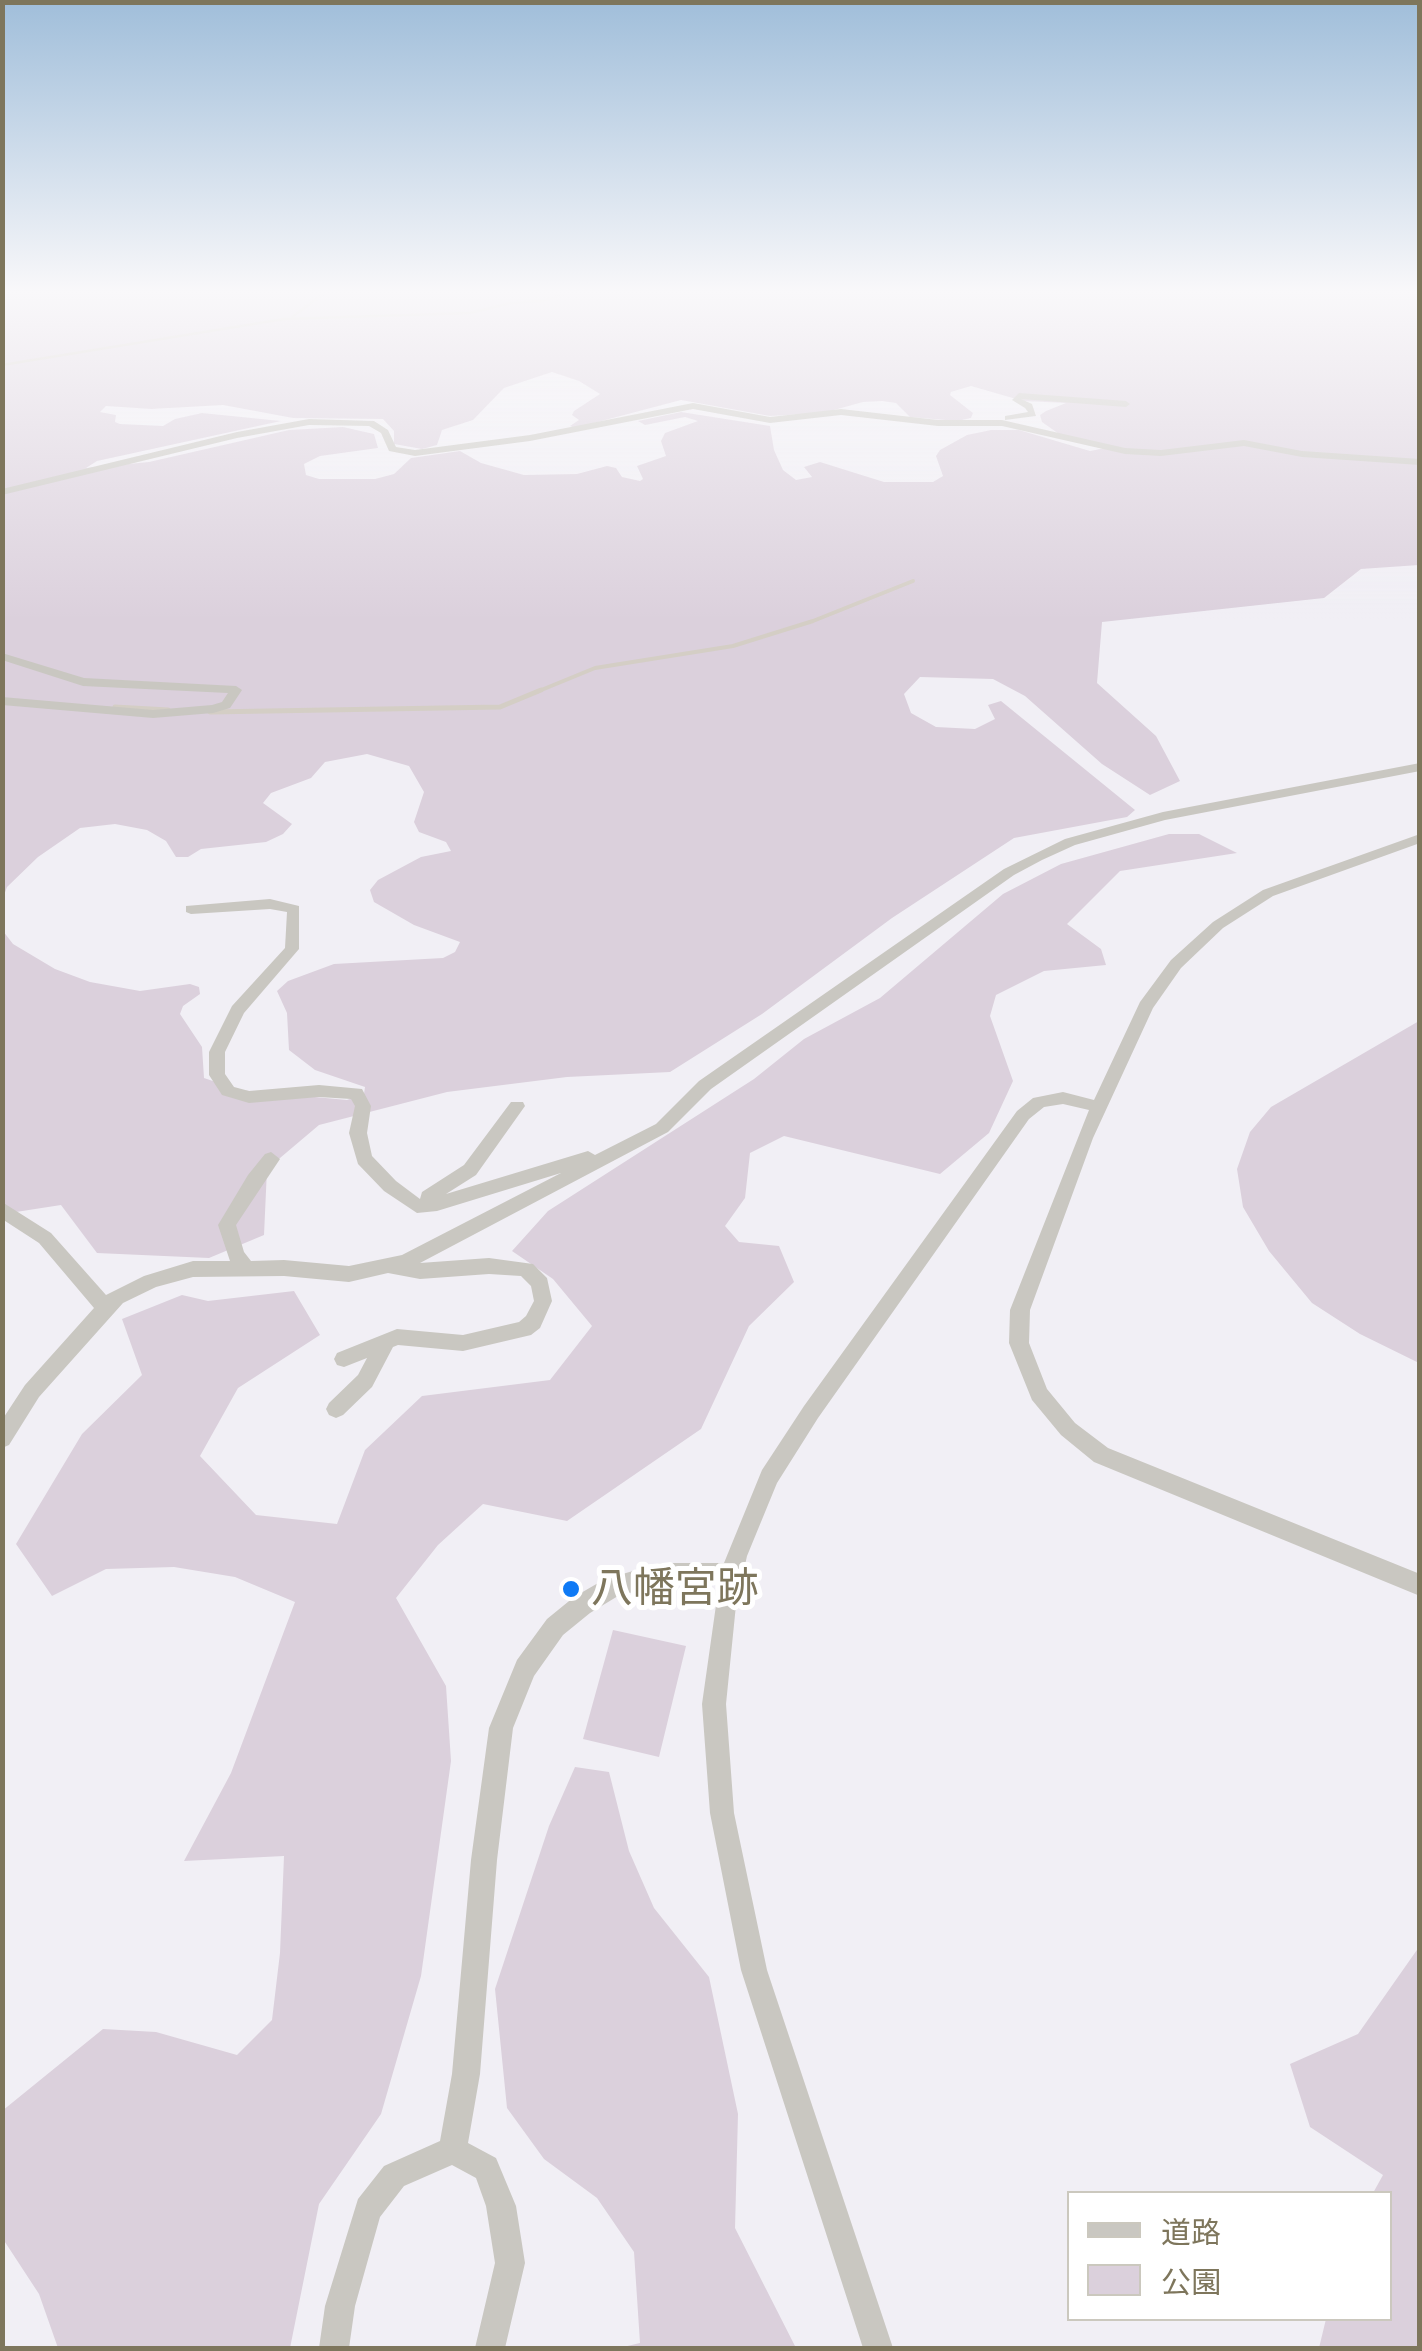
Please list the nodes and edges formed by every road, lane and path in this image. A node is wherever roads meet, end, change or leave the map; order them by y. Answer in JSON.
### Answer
{"nodes":[{"id":1,"x":1019,"y":402,"type":"edge"},
{"id":2,"x":1095,"y":402,"type":"edge"},
{"id":3,"x":1126,"y":404,"type":"dead end"},
{"id":4,"x":984,"y":423,"type":"junction"},
{"id":5,"x":1420,"y":462,"type":"edge"},
{"id":6,"x":2,"y":492,"type":"edge"},
{"id":7,"x":2,"y":656,"type":"edge"},
{"id":8,"x":2,"y":701,"type":"edge"},
{"id":9,"x":1420,"y":767,"type":"edge"},
{"id":10,"x":1420,"y":838,"type":"edge"},
{"id":11,"x":191,"y":910,"type":"dead end"},
{"id":12,"x":517,"y":1106,"type":"dead end"},
{"id":13,"x":1099,"y":1107,"type":"junction"},
{"id":14,"x":618,"y":1152,"type":"junction"},
{"id":15,"x":271,"y":1159,"type":"dead end"},
{"id":16,"x":417,"y":1206,"type":"junction"},
{"id":17,"x":2,"y":1209,"type":"edge"},
{"id":18,"x":387,"y":1266,"type":"junction"},
{"id":19,"x":246,"y":1268,"type":"junction"},
{"id":20,"x":104,"y":1306,"type":"junction"},
{"id":21,"x":386,"y":1342,"type":"junction"},
{"id":22,"x":344,"y":1359,"type":"dead end"},
{"id":23,"x":336,"y":1409,"type":"dead end"},
{"id":24,"x":2,"y":1439,"type":"edge"},
{"id":25,"x":732,"y":1573,"type":"junction"},
{"id":26,"x":1420,"y":1586,"type":"edge"},
{"id":27,"x":453,"y":2150,"type":"junction"},
{"id":28,"x":334,"y":2348,"type":"edge"},
{"id":29,"x":490,"y":2348,"type":"edge"},
{"id":30,"x":878,"y":2348,"type":"edge"}],
"edges":[{"from":1,"to":4,"type":"street"},
{"from":2,"to":3,"type":"street"},
{"from":4,"to":5,"type":"street"},
{"from":4,"to":6,"type":"street"},
{"from":7,"to":8,"type":"street"},
{"from":9,"to":14,"type":"street"},
{"from":10,"to":13,"type":"street"},
{"from":11,"to":16,"type":"street"},
{"from":12,"to":16,"type":"street"},
{"from":13,"to":25,"type":"street"},
{"from":13,"to":26,"type":"street"},
{"from":14,"to":16,"type":"street"},
{"from":14,"to":18,"type":"street"},
{"from":15,"to":19,"type":"street"},
{"from":17,"to":20,"type":"street"},
{"from":18,"to":19,"type":"street"},
{"from":18,"to":21,"type":"street"},
{"from":19,"to":20,"type":"street"},
{"from":20,"to":24,"type":"street"},
{"from":21,"to":22,"type":"street"},
{"from":21,"to":23,"type":"street"},
{"from":25,"to":27,"type":"street"},
{"from":25,"to":30,"type":"street"},
{"from":27,"to":28,"type":"street"},
{"from":27,"to":29,"type":"street"}]}
